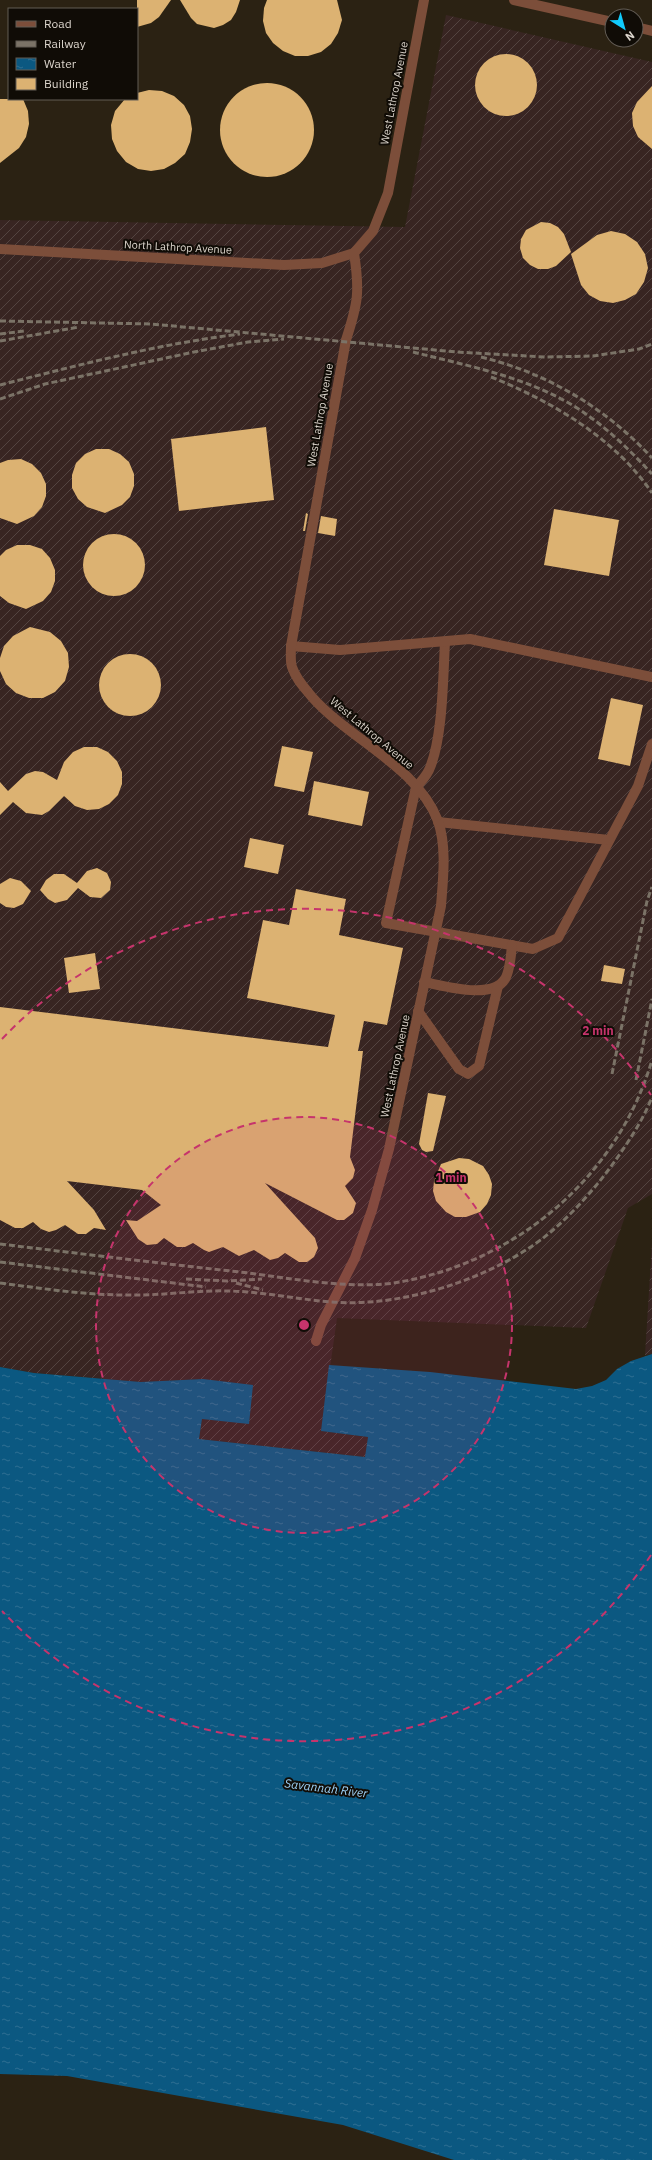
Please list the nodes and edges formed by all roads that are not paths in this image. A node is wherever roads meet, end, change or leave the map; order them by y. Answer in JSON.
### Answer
{"nodes":[{"id":1,"x":424,"y":0,"type":"edge"},
{"id":2,"x":514,"y":0,"type":"edge"},
{"id":3,"x":604,"y":20,"type":"edge"},
{"id":4,"x":0,"y":250,"type":"edge"},
{"id":5,"x":354,"y":253,"type":"junction"},
{"id":6,"x":445,"y":642,"type":"junction"},
{"id":7,"x":291,"y":646,"type":"junction"},
{"id":8,"x":652,"y":677,"type":"edge"},
{"id":9,"x":652,"y":744,"type":"edge"},
{"id":10,"x":416,"y":787,"type":"junction"},
{"id":11,"x":438,"y":822,"type":"junction"},
{"id":12,"x":609,"y":840,"type":"junction"},
{"id":13,"x":435,"y":932,"type":"junction"},
{"id":14,"x":512,"y":945,"type":"junction"},
{"id":15,"x":424,"y":982,"type":"junction"},
{"id":16,"x":498,"y":986,"type":"junction"},
{"id":17,"x":418,"y":1011,"type":"junction"},
{"id":18,"x":316,"y":1341,"type":"dead end"}],
"edges":[{"from":1,"to":5,"type":"street","name":"West Lathrop Avenue"},
{"from":2,"to":3,"type":"street"},
{"from":4,"to":5,"type":"street","name":"North Lathrop Avenue"},
{"from":5,"to":7,"type":"street","name":"West Lathrop Avenue"},
{"from":6,"to":7,"type":"street"},
{"from":6,"to":8,"type":"street"},
{"from":6,"to":10,"type":"street"},
{"from":7,"to":10,"type":"street","name":"West Lathrop Avenue"},
{"from":9,"to":12,"type":"street"},
{"from":10,"to":11,"type":"street","name":"West Lathrop Avenue"},
{"from":10,"to":13,"type":"street"},
{"from":11,"to":12,"type":"street"},
{"from":11,"to":13,"type":"street","name":"West Lathrop Avenue"},
{"from":12,"to":14,"type":"street"},
{"from":13,"to":14,"type":"street"},
{"from":13,"to":15,"type":"street","name":"West Lathrop Avenue"},
{"from":14,"to":16,"type":"street"},
{"from":15,"to":16,"type":"street"},
{"from":15,"to":17,"type":"street","name":"West Lathrop Avenue"},
{"from":16,"to":17,"type":"street"},
{"from":17,"to":18,"type":"street","name":"West Lathrop Avenue"}]}
